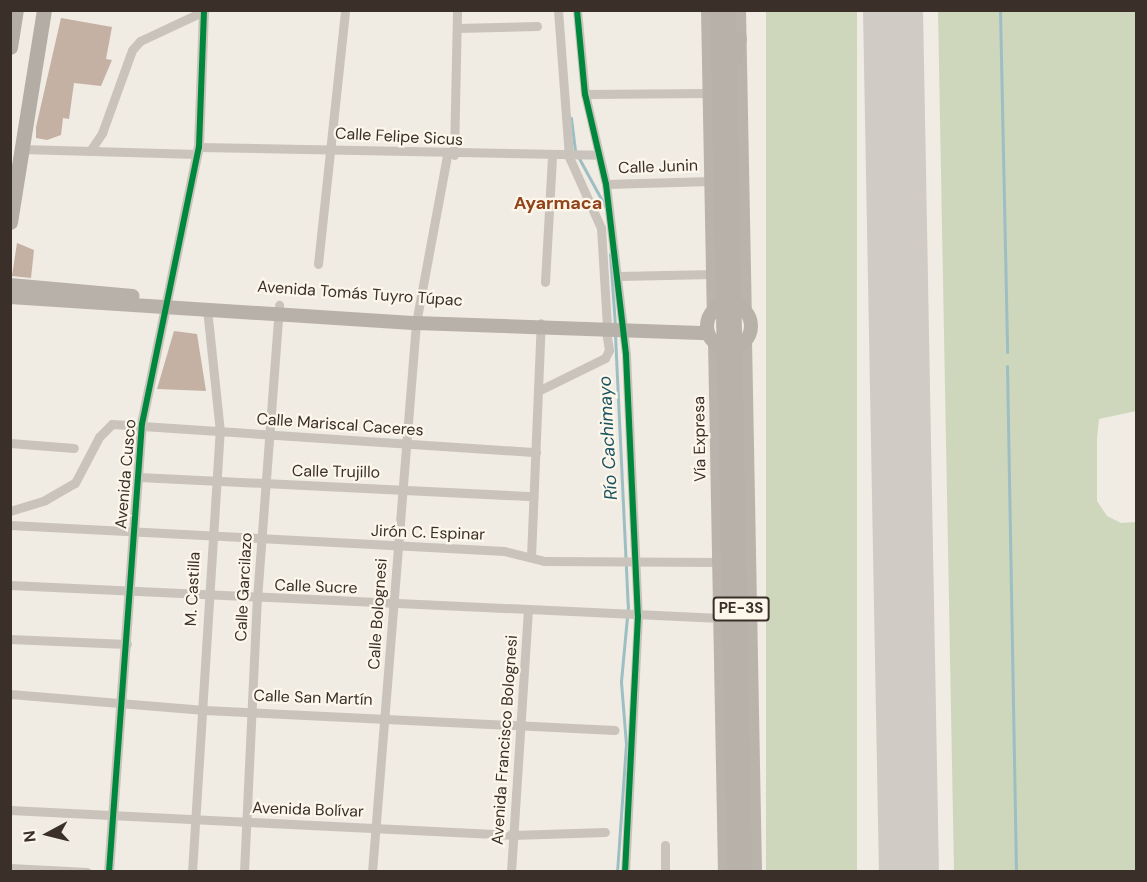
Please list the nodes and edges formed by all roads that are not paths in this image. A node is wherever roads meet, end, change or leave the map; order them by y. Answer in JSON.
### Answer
{"nodes":[{"id":1,"x":16,"y":10,"type":"edge"},
{"id":2,"x":44,"y":10,"type":"edge"},
{"id":3,"x":345,"y":10,"type":"edge"},
{"id":4,"x":457,"y":10,"type":"edge"},
{"id":5,"x":558,"y":10,"type":"edge"},
{"id":6,"x":577,"y":10,"type":"edge"},
{"id":7,"x":707,"y":10,"type":"edge"},
{"id":8,"x":717,"y":10,"type":"edge"},
{"id":9,"x":729,"y":10,"type":"edge"},
{"id":10,"x":740,"y":10,"type":"edge"},
{"id":11,"x":204,"y":11,"type":"edge"},
{"id":12,"x":537,"y":26,"type":"dead end"},
{"id":13,"x":457,"y":28,"type":"junction"},
{"id":14,"x":740,"y":39,"type":"junction"},
{"id":15,"x":708,"y":40,"type":"junction"},
{"id":16,"x":10,"y":46,"type":"edge"},
{"id":17,"x":724,"y":77,"type":"junction"},
{"id":18,"x":585,"y":93,"type":"junction"},
{"id":19,"x":709,"y":93,"type":"junction"},
{"id":20,"x":16,"y":149,"type":"edge"},
{"id":21,"x":330,"y":149,"type":"junction"},
{"id":22,"x":90,"y":151,"type":"junction"},
{"id":23,"x":198,"y":151,"type":"junction"},
{"id":24,"x":450,"y":155,"type":"junction"},
{"id":25,"x":599,"y":155,"type":"junction"},
{"id":26,"x":552,"y":157,"type":"junction"},
{"id":27,"x":569,"y":157,"type":"junction"},
{"id":28,"x":711,"y":181,"type":"junction"},
{"id":29,"x":606,"y":184,"type":"junction"},
{"id":30,"x":10,"y":222,"type":"edge"},
{"id":31,"x":318,"y":264,"type":"dead end"},
{"id":32,"x":712,"y":274,"type":"junction"},
{"id":33,"x":619,"y":276,"type":"junction"},
{"id":34,"x":545,"y":282,"type":"dead end"},
{"id":35,"x":10,"y":285,"type":"edge"},
{"id":36,"x":10,"y":297,"type":"edge"},
{"id":37,"x":170,"y":303,"type":"junction"},
{"id":38,"x":729,"y":308,"type":"junction"},
{"id":39,"x":207,"y":309,"type":"junction"},
{"id":40,"x":279,"y":309,"type":"junction"},
{"id":41,"x":417,"y":319,"type":"junction"},
{"id":42,"x":540,"y":325,"type":"junction"},
{"id":43,"x":616,"y":329,"type":"junction"},
{"id":44,"x":722,"y":339,"type":"junction"},
{"id":45,"x":538,"y":391,"type":"junction"},
{"id":46,"x":142,"y":424,"type":"junction"},
{"id":47,"x":220,"y":432,"type":"junction"},
{"id":48,"x":269,"y":435,"type":"junction"},
{"id":49,"x":10,"y":443,"type":"edge"},
{"id":50,"x":405,"y":445,"type":"junction"},
{"id":51,"x":74,"y":448,"type":"dead end"},
{"id":52,"x":536,"y":452,"type":"junction"},
{"id":53,"x":139,"y":477,"type":"junction"},
{"id":54,"x":218,"y":484,"type":"junction"},
{"id":55,"x":265,"y":485,"type":"junction"},
{"id":56,"x":403,"y":488,"type":"junction"},
{"id":57,"x":534,"y":496,"type":"junction"},
{"id":58,"x":10,"y":511,"type":"edge"},
{"id":59,"x":10,"y":525,"type":"edge"},
{"id":60,"x":134,"y":534,"type":"junction"},
{"id":61,"x":210,"y":538,"type":"junction"},
{"id":62,"x":262,"y":541,"type":"junction"},
{"id":63,"x":398,"y":548,"type":"junction"},
{"id":64,"x":531,"y":556,"type":"junction"},
{"id":65,"x":630,"y":561,"type":"junction"},
{"id":66,"x":719,"y":562,"type":"junction"},
{"id":67,"x":10,"y":585,"type":"edge"},
{"id":68,"x":130,"y":590,"type":"junction"},
{"id":69,"x":206,"y":595,"type":"junction"},
{"id":70,"x":257,"y":599,"type":"junction"},
{"id":71,"x":394,"y":604,"type":"junction"},
{"id":72,"x":528,"y":611,"type":"junction"},
{"id":73,"x":630,"y":616,"type":"junction"},
{"id":74,"x":720,"y":618,"type":"junction"},
{"id":75,"x":10,"y":639,"type":"edge"},
{"id":76,"x":127,"y":644,"type":"junction"},
{"id":77,"x":737,"y":669,"type":"junction"},
{"id":78,"x":10,"y":694,"type":"edge"},
{"id":79,"x":122,"y":704,"type":"junction"},
{"id":80,"x":721,"y":706,"type":"junction"},
{"id":81,"x":753,"y":706,"type":"junction"},
{"id":82,"x":204,"y":710,"type":"junction"},
{"id":83,"x":254,"y":711,"type":"junction"},
{"id":84,"x":385,"y":716,"type":"junction"},
{"id":85,"x":521,"y":727,"type":"junction"},
{"id":86,"x":615,"y":730,"type":"dead end"},
{"id":87,"x":722,"y":793,"type":"junction"},
{"id":88,"x":754,"y":795,"type":"junction"},
{"id":89,"x":10,"y":810,"type":"edge"},
{"id":90,"x":114,"y":815,"type":"junction"},
{"id":91,"x":194,"y":819,"type":"junction"},
{"id":92,"x":249,"y":823,"type":"junction"},
{"id":93,"x":376,"y":828,"type":"junction"},
{"id":94,"x":739,"y":828,"type":"junction"},
{"id":95,"x":605,"y":832,"type":"dead end"},
{"id":96,"x":513,"y":835,"type":"junction"},
{"id":97,"x":665,"y":845,"type":"dead end"},
{"id":98,"x":10,"y":868,"type":"edge"},
{"id":99,"x":87,"y":872,"type":"edge"},
{"id":100,"x":109,"y":872,"type":"edge"},
{"id":101,"x":192,"y":872,"type":"edge"},
{"id":102,"x":244,"y":872,"type":"edge"},
{"id":103,"x":372,"y":872,"type":"edge"},
{"id":104,"x":512,"y":872,"type":"edge"},
{"id":105,"x":625,"y":872,"type":"edge"},
{"id":106,"x":665,"y":872,"type":"edge"},
{"id":107,"x":723,"y":872,"type":"edge"},
{"id":108,"x":734,"y":872,"type":"edge"},
{"id":109,"x":745,"y":872,"type":"edge"},
{"id":110,"x":756,"y":872,"type":"edge"}],
"edges":[{"from":1,"to":16,"type":"highway"},
{"from":2,"to":20,"type":"highway"},
{"from":3,"to":21,"type":"street"},
{"from":4,"to":13,"type":"street","name":"Calle Bolognesi"},
{"from":5,"to":27,"type":"street"},
{"from":6,"to":18,"type":"street"},
{"from":7,"to":15,"type":"main road","name":"Vía Expresa","number":"PE-3S"},
{"from":8,"to":17,"type":"main road","name":"Vía Expresa","number":"PE-3S"},
{"from":9,"to":17,"type":"main road","name":"Vía Expresa","number":"PE-3S"},
{"from":10,"to":14,"type":"main road","name":"Vía Expresa","number":"PE-3S"},
{"from":11,"to":22,"type":"street"},
{"from":11,"to":23,"type":"street","name":"Avenida Cusco"},
{"from":12,"to":13,"type":"street"},
{"from":13,"to":24,"type":"street","name":"Calle Bolognesi"},
{"from":14,"to":17,"type":"main road"},
{"from":14,"to":38,"type":"main road","name":"Vía Expresa","number":"PE-3S"},
{"from":15,"to":17,"type":"main road"},
{"from":15,"to":19,"type":"main road","name":"Vía Expresa","number":"PE-3S"},
{"from":17,"to":38,"type":"main road","name":"Vía Expresa","number":"PE-3S"},
{"from":18,"to":19,"type":"street"},
{"from":18,"to":25,"type":"street"},
{"from":19,"to":28,"type":"main road","name":"Vía Expresa","number":"PE-3S"},
{"from":20,"to":22,"type":"street","name":"Calle Felipe Sicus"},
{"from":20,"to":30,"type":"highway"},
{"from":21,"to":23,"type":"street","name":"Calle Felipe Sicus"},
{"from":21,"to":24,"type":"street","name":"Calle Felipe Sicus"},
{"from":21,"to":31,"type":"street"},
{"from":22,"to":23,"type":"street","name":"Calle Felipe Sicus"},
{"from":23,"to":37,"type":"street","name":"Avenida Cusco"},
{"from":24,"to":26,"type":"street","name":"Calle Felipe Sicus"},
{"from":24,"to":41,"type":"street","name":"Calle Bolognesi"},
{"from":25,"to":27,"type":"street","name":"Calle Felipe Sicus"},
{"from":25,"to":29,"type":"street"},
{"from":26,"to":27,"type":"street","name":"Calle Felipe Sicus"},
{"from":26,"to":34,"type":"street"},
{"from":27,"to":43,"type":"street"},
{"from":28,"to":29,"type":"street","name":"Calle Junin"},
{"from":28,"to":32,"type":"main road","name":"Vía Expresa","number":"PE-3S"},
{"from":29,"to":33,"type":"street"},
{"from":32,"to":33,"type":"street"},
{"from":32,"to":38,"type":"main road","name":"Vía Expresa","number":"PE-3S"},
{"from":33,"to":43,"type":"street"},
{"from":35,"to":37,"type":"main road","name":"Avenida Tomás Tuyro Túpac"},
{"from":36,"to":37,"type":"main road","name":"Avenida Tomás Tuyro Túpac"},
{"from":37,"to":39,"type":"main road","name":"Avenida Tomás Tuyro Túpac"},
{"from":37,"to":40,"type":"main road","name":"Avenida Tomás Tuyro Túpac"},
{"from":37,"to":46,"type":"street","name":"Avenida Cusco"},
{"from":38,"to":44,"type":"main road","name":"Vía Expresa","number":"PE-3S"},
{"from":38,"to":44,"type":"main road","name":"Vía Expresa","number":"PE-3S"},
{"from":39,"to":40,"type":"main road","name":"Avenida Tomás Tuyro Túpac"},
{"from":39,"to":47,"type":"street","name":"M. Castilla"},
{"from":40,"to":41,"type":"main road","name":"Avenida Tomás Tuyro Túpac"},
{"from":40,"to":48,"type":"street","name":"Calle Garcilazo"},
{"from":41,"to":42,"type":"main road","name":"Avenida Tomás Tuyro Túpac"},
{"from":41,"to":50,"type":"street","name":"Calle Bolognesi"},
{"from":42,"to":43,"type":"main road","name":"Avenida Tomás Tuyro Túpac"},
{"from":42,"to":45,"type":"street"},
{"from":43,"to":44,"type":"main road","name":"Avenida Tomás Tuyro Túpac"},
{"from":43,"to":45,"type":"street"},
{"from":43,"to":65,"type":"street"},
{"from":44,"to":66,"type":"main road","name":"Vía Expresa","number":"PE-3S"},
{"from":44,"to":77,"type":"main road","name":"Vía Expresa","number":"PE-3S"},
{"from":44,"to":81,"type":"main road","name":"Vía Expresa","number":"PE-3S"},
{"from":45,"to":52,"type":"street"},
{"from":46,"to":47,"type":"street","name":"Calle Mariscal Caceres"},
{"from":46,"to":53,"type":"street","name":"Avenida Cusco"},
{"from":46,"to":58,"type":"street","name":"Calle Mariscal Caceres"},
{"from":47,"to":48,"type":"street","name":"Calle Mariscal Caceres"},
{"from":47,"to":54,"type":"street","name":"M. Castilla"},
{"from":48,"to":50,"type":"street","name":"Calle Mariscal Caceres"},
{"from":48,"to":55,"type":"street","name":"Calle Garcilazo"},
{"from":49,"to":51,"type":"street"},
{"from":50,"to":52,"type":"street","name":"Calle Mariscal Caceres"},
{"from":50,"to":56,"type":"street","name":"Calle Bolognesi"},
{"from":52,"to":57,"type":"street"},
{"from":53,"to":54,"type":"street","name":"Calle Trujillo"},
{"from":53,"to":60,"type":"street","name":"Avenida Cusco"},
{"from":54,"to":55,"type":"street","name":"Calle Trujillo"},
{"from":54,"to":61,"type":"street","name":"M. Castilla"},
{"from":55,"to":56,"type":"street","name":"Calle Trujillo"},
{"from":55,"to":62,"type":"street","name":"Calle Garcilazo"},
{"from":56,"to":57,"type":"street","name":"Calle Trujillo"},
{"from":56,"to":63,"type":"street","name":"Calle Bolognesi"},
{"from":57,"to":64,"type":"street"},
{"from":59,"to":60,"type":"street","name":"Jirón C. Espinar"},
{"from":60,"to":61,"type":"street","name":"Jirón C. Espinar"},
{"from":60,"to":68,"type":"street","name":"Avenida Cusco"},
{"from":61,"to":62,"type":"street","name":"Jirón C. Espinar"},
{"from":61,"to":69,"type":"street","name":"M. Castilla"},
{"from":62,"to":63,"type":"street","name":"Jirón C. Espinar"},
{"from":62,"to":70,"type":"street","name":"Calle Garcilazo"},
{"from":63,"to":64,"type":"street","name":"Jirón C. Espinar"},
{"from":63,"to":71,"type":"street","name":"Calle Bolognesi"},
{"from":64,"to":65,"type":"street","name":"Jirón C. Espinar"},
{"from":65,"to":66,"type":"street","name":"Jirón C. Espinar"},
{"from":65,"to":73,"type":"street"},
{"from":66,"to":74,"type":"main road","name":"Vía Expresa","number":"PE-3S"},
{"from":67,"to":68,"type":"street","name":"Calle Sucre"},
{"from":68,"to":69,"type":"street","name":"Calle Sucre"},
{"from":68,"to":76,"type":"street","name":"Avenida Cusco"},
{"from":69,"to":70,"type":"street","name":"Calle Sucre"},
{"from":69,"to":82,"type":"street","name":"M. Castilla"},
{"from":70,"to":71,"type":"street","name":"Calle Sucre"},
{"from":70,"to":83,"type":"street","name":"Calle Garcilazo"},
{"from":71,"to":72,"type":"street","name":"Calle Sucre"},
{"from":71,"to":84,"type":"street","name":"Calle Bolognesi"},
{"from":72,"to":73,"type":"street","name":"Calle Sucre"},
{"from":72,"to":85,"type":"street","name":"Avenida Francisco Bolognesi"},
{"from":73,"to":74,"type":"street","name":"Calle Sucre"},
{"from":73,"to":105,"type":"street"},
{"from":74,"to":80,"type":"main road","name":"Vía Expresa","number":"PE-3S"},
{"from":75,"to":76,"type":"street"},
{"from":76,"to":79,"type":"street","name":"Avenida Cusco"},
{"from":77,"to":80,"type":"main road"},
{"from":77,"to":81,"type":"main road"},
{"from":77,"to":94,"type":"main road","name":"Vía Expresa","number":"PE-3S"},
{"from":78,"to":79,"type":"street","name":"Calle San Martín"},
{"from":79,"to":82,"type":"street","name":"Calle San Martín"},
{"from":79,"to":90,"type":"street","name":"Avenida Cusco"},
{"from":80,"to":87,"type":"main road","name":"Vía Expresa","number":"PE-3S"},
{"from":81,"to":88,"type":"main road","name":"Vía Expresa","number":"PE-3S"},
{"from":82,"to":83,"type":"street","name":"Calle San Martín"},
{"from":82,"to":91,"type":"street","name":"M. Castilla"},
{"from":83,"to":84,"type":"street","name":"Calle San Martín"},
{"from":83,"to":92,"type":"street","name":"Calle Garcilazo"},
{"from":84,"to":85,"type":"street","name":"Calle San Martín"},
{"from":84,"to":93,"type":"street","name":"Calle Bolognesi"},
{"from":85,"to":86,"type":"street","name":"Calle San Martín"},
{"from":85,"to":96,"type":"street","name":"Avenida Francisco Bolognesi"},
{"from":87,"to":94,"type":"main road"},
{"from":87,"to":107,"type":"main road","name":"Vía Expresa","number":"PE-3S"},
{"from":88,"to":94,"type":"main road"},
{"from":88,"to":110,"type":"main road","name":"Vía Expresa","number":"PE-3S"},
{"from":89,"to":90,"type":"street","name":"Avenida Bolívar"},
{"from":90,"to":91,"type":"street","name":"Avenida Bolívar"},
{"from":90,"to":100,"type":"street","name":"Avenida Cusco"},
{"from":91,"to":92,"type":"street","name":"Avenida Bolívar"},
{"from":91,"to":101,"type":"street","name":"M. Castilla"},
{"from":92,"to":93,"type":"street","name":"Avenida Bolívar"},
{"from":92,"to":102,"type":"street","name":"Calle Garcilazo"},
{"from":93,"to":96,"type":"street","name":"Avenida Bolívar"},
{"from":93,"to":103,"type":"street","name":"Calle Bolognesi"},
{"from":94,"to":108,"type":"main road","name":"Vía Expresa","number":"PE-3S"},
{"from":94,"to":109,"type":"main road","name":"Vía Expresa","number":"PE-3S"},
{"from":95,"to":96,"type":"street","name":"Avenida Bolívar"},
{"from":96,"to":104,"type":"street","name":"Avenida Francisco Bolognesi"},
{"from":97,"to":106,"type":"street"},
{"from":98,"to":99,"type":"street"}]}
